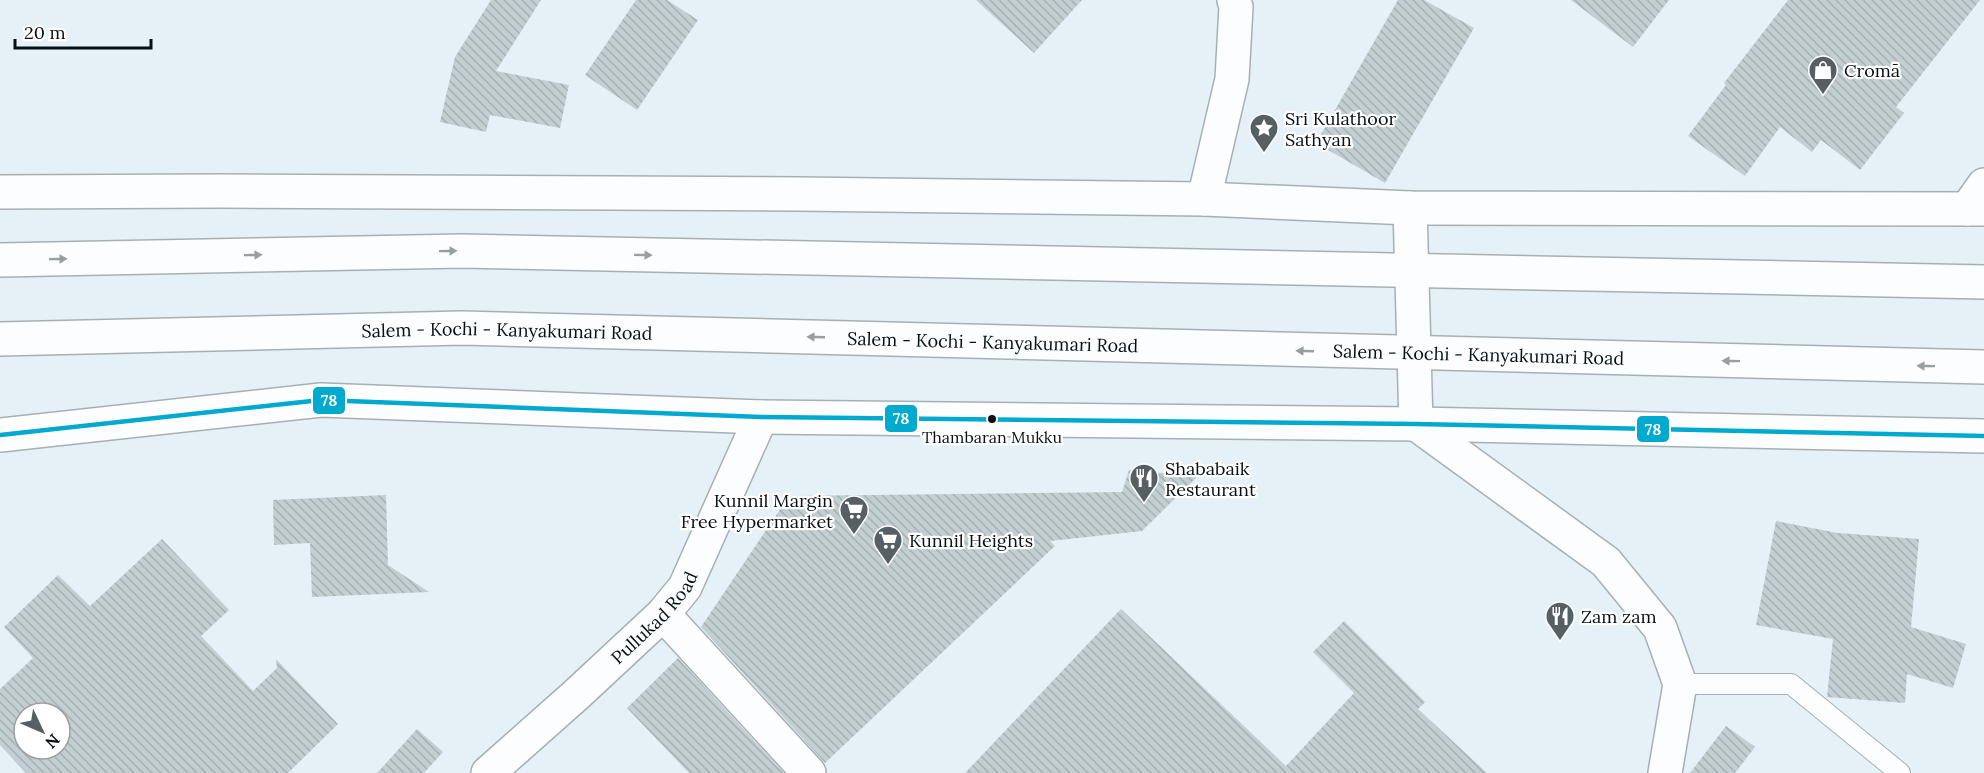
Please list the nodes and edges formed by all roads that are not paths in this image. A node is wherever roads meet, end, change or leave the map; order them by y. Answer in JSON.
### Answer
{"nodes":[{"id":1,"x":1234,"y":0,"type":"edge"},
{"id":2,"x":0,"y":192,"type":"edge"},
{"id":3,"x":1203,"y":199,"type":"junction"},
{"id":4,"x":1978,"y":201,"type":"edge"},
{"id":5,"x":1410,"y":208,"type":"junction"},
{"id":6,"x":0,"y":260,"type":"edge"},
{"id":7,"x":1410,"y":271,"type":"junction"},
{"id":8,"x":1984,"y":282,"type":"edge"},
{"id":9,"x":0,"y":339,"type":"edge"},
{"id":10,"x":1413,"y":354,"type":"junction"},
{"id":11,"x":1984,"y":367,"type":"edge"},
{"id":12,"x":761,"y":417,"type":"junction"},
{"id":13,"x":1416,"y":424,"type":"junction"},
{"id":14,"x":0,"y":435,"type":"edge"},
{"id":15,"x":1984,"y":436,"type":"edge"},
{"id":16,"x":663,"y":614,"type":"junction"},
{"id":17,"x":1680,"y":684,"type":"junction"},
{"id":18,"x":488,"y":773,"type":"edge"},
{"id":19,"x":809,"y":773,"type":"edge"},
{"id":20,"x":1665,"y":773,"type":"edge"},
{"id":21,"x":1900,"y":773,"type":"edge"}],
"edges":[{"from":1,"to":3,"type":"main road"},
{"from":2,"to":3,"type":"main road"},
{"from":3,"to":5,"type":"main road"},
{"from":4,"to":5,"type":"main road"},
{"from":5,"to":7,"type":"main road"},
{"from":6,"to":7,"type":"main road","one_way":true},
{"from":7,"to":8,"type":"main road"},
{"from":7,"to":10,"type":"main road"},
{"from":10,"to":9,"type":"main road","name":"Salem - Kochi - Kanyakumari Road","one_way":true},
{"from":11,"to":10,"type":"main road","name":"Salem - Kochi - Kanyakumari Road","one_way":true},
{"from":10,"to":13,"type":"main road"},
{"from":12,"to":13,"type":"main road"},
{"from":12,"to":14,"type":"main road"},
{"from":12,"to":16,"type":"main road","name":"Pullukad Road"},
{"from":13,"to":15,"type":"main road"},
{"from":13,"to":17,"type":"main road"},
{"from":16,"to":18,"type":"main road","name":"Pullukad Road"},
{"from":16,"to":19,"type":"main road"},
{"from":17,"to":20,"type":"main road"},
{"from":17,"to":21,"type":"lane"}]}
